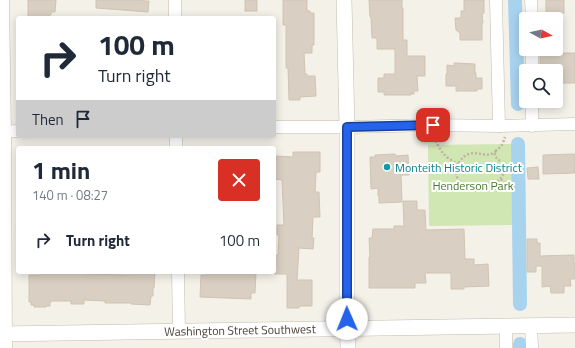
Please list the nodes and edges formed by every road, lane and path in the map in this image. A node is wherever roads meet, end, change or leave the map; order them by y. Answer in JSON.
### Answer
{"nodes":[{"id":1,"x":3,"y":0,"type":"edge"},
{"id":2,"x":175,"y":0,"type":"edge"},
{"id":3,"x":344,"y":0,"type":"edge"},
{"id":4,"x":496,"y":0,"type":"edge"},
{"id":5,"x":531,"y":0,"type":"edge"},
{"id":6,"x":532,"y":12,"type":"edge"},
{"id":7,"x":175,"y":16,"type":"edge"},
{"id":8,"x":532,"y":108,"type":"edge"},
{"id":9,"x":575,"y":124,"type":"edge"},
{"id":10,"x":428,"y":125,"type":"junction"},
{"id":11,"x":505,"y":126,"type":"junction"},
{"id":12,"x":532,"y":126,"type":"junction"},
{"id":13,"x":276,"y":127,"type":"edge"},
{"id":14,"x":347,"y":127,"type":"junction"},
{"id":15,"x":16,"y":131,"type":"edge"},
{"id":16,"x":3,"y":132,"type":"edge"},
{"id":17,"x":496,"y":151,"type":"junction"},
{"id":18,"x":458,"y":164,"type":"junction"},
{"id":19,"x":448,"y":172,"type":"dead end"},
{"id":20,"x":455,"y":173,"type":"junction"},
{"id":21,"x":501,"y":179,"type":"junction"},
{"id":22,"x":493,"y":183,"type":"junction"},
{"id":23,"x":506,"y":185,"type":"dead end"},
{"id":24,"x":494,"y":191,"type":"dead end"},
{"id":25,"x":178,"y":274,"type":"edge"},
{"id":26,"x":575,"y":325,"type":"edge"},
{"id":27,"x":506,"y":326,"type":"junction"},
{"id":28,"x":532,"y":326,"type":"junction"},
{"id":29,"x":347,"y":328,"type":"junction"},
{"id":30,"x":179,"y":331,"type":"junction"},
{"id":31,"x":4,"y":338,"type":"edge"},
{"id":32,"x":348,"y":348,"type":"edge"},
{"id":33,"x":506,"y":348,"type":"edge"},
{"id":34,"x":532,"y":348,"type":"edge"}],
"edges":[{"from":1,"to":16,"type":"street"},
{"from":2,"to":7,"type":"street"},
{"from":3,"to":14,"type":"street"},
{"from":4,"to":11,"type":"street"},
{"from":5,"to":6,"type":"street"},
{"from":8,"to":12,"type":"street"},
{"from":9,"to":12,"type":"street"},
{"from":10,"to":11,"type":"street"},
{"from":10,"to":14,"type":"street"},
{"from":10,"to":18,"type":"path"},
{"from":11,"to":12,"type":"street"},
{"from":11,"to":17,"type":"path"},
{"from":13,"to":14,"type":"street"},
{"from":14,"to":29,"type":"street"},
{"from":15,"to":16,"type":"street"},
{"from":16,"to":31,"type":"street"},
{"from":17,"to":18,"type":"path"},
{"from":17,"to":21,"type":"path"},
{"from":18,"to":20,"type":"path"},
{"from":19,"to":20,"type":"path"},
{"from":20,"to":22,"type":"path"},
{"from":21,"to":22,"type":"path"},
{"from":21,"to":23,"type":"path"},
{"from":22,"to":24,"type":"path"},
{"from":25,"to":30,"type":"street"},
{"from":26,"to":28,"type":"street","name":"Washington Street Southwest"},
{"from":27,"to":28,"type":"street","name":"Washington Street Southwest"},
{"from":27,"to":29,"type":"street","name":"Washington Street Southwest"},
{"from":27,"to":33,"type":"street"},
{"from":28,"to":34,"type":"street"},
{"from":29,"to":30,"type":"street","name":"Washington Street Southwest"},
{"from":29,"to":32,"type":"street"},
{"from":30,"to":31,"type":"street","name":"Washington Street Southwest"}]}
